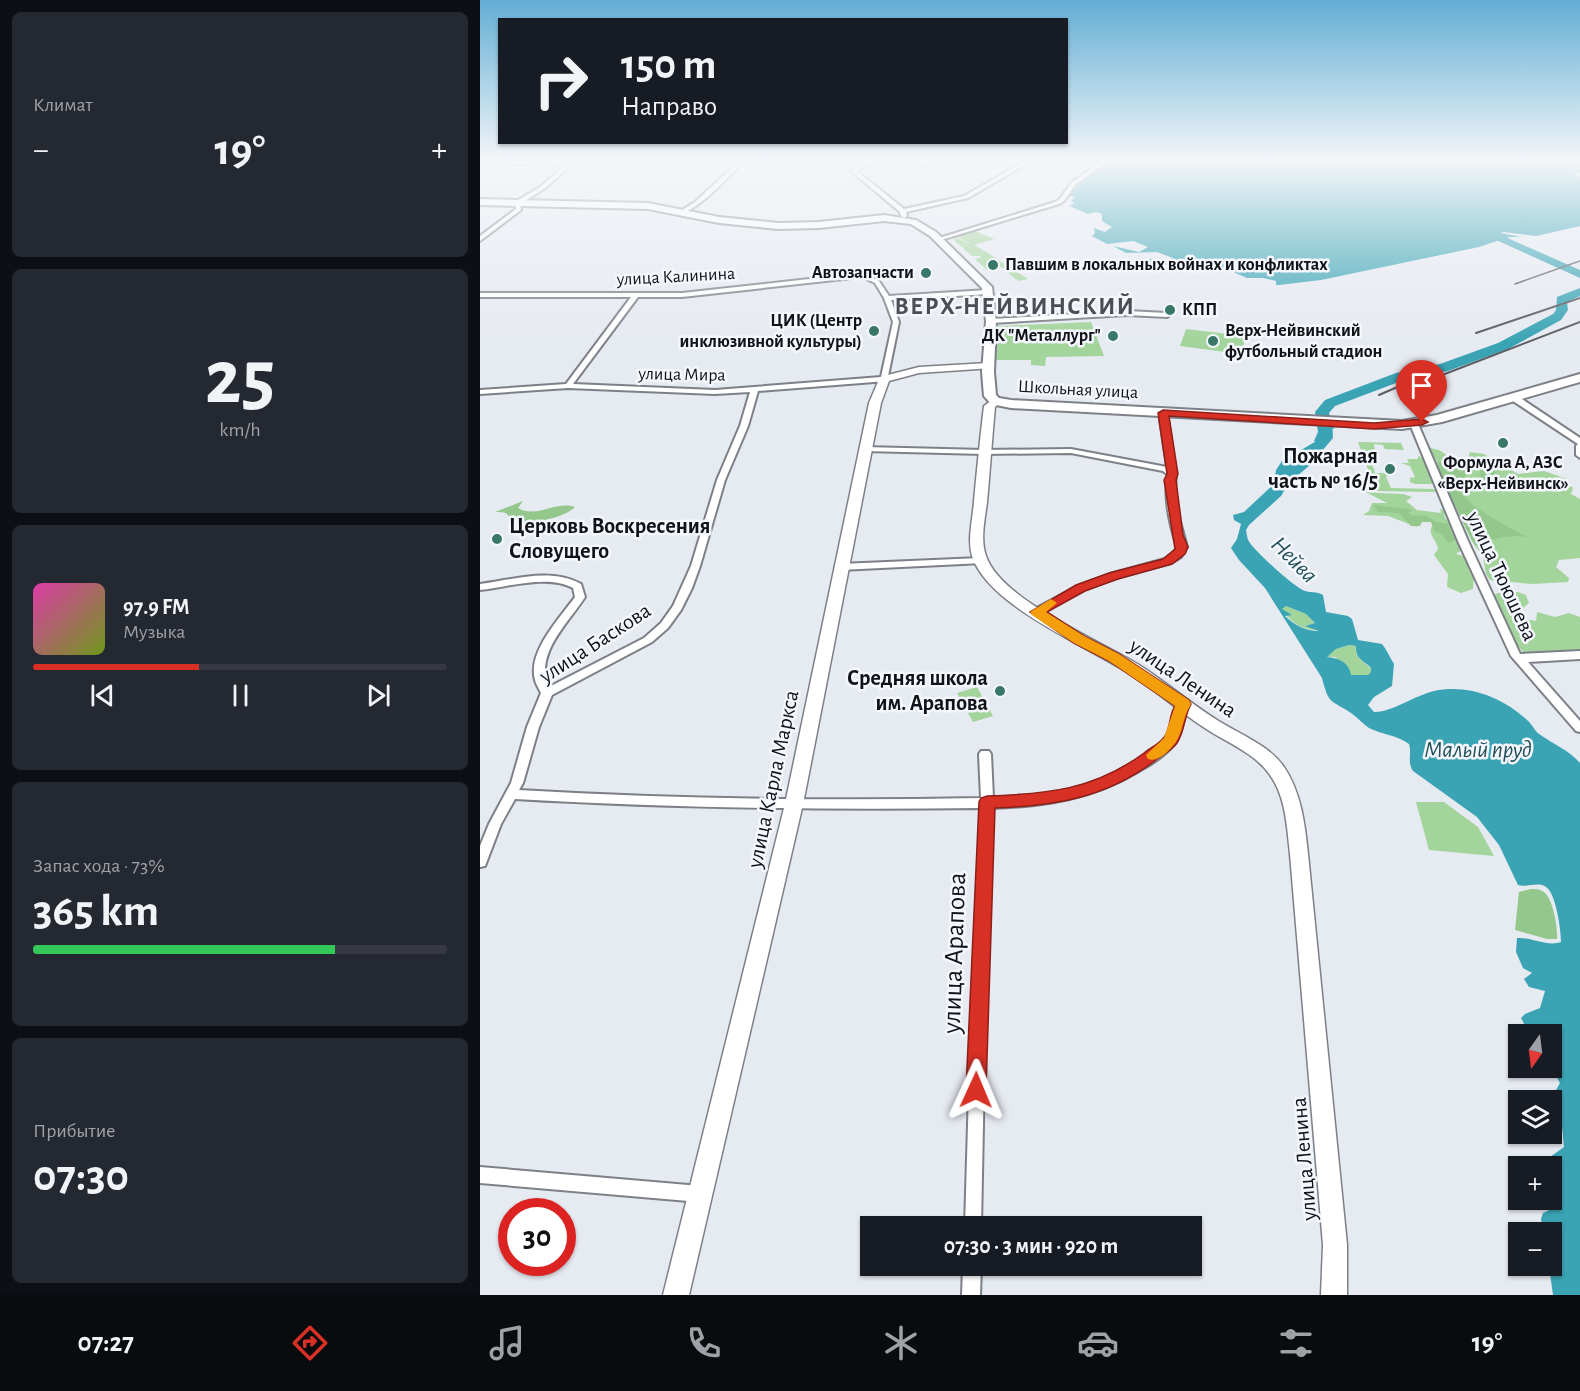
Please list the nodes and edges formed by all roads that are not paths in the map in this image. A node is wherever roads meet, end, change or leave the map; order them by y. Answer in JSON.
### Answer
{"nodes":[{"id":1,"x":503,"y":221,"type":"edge"},
{"id":2,"x":726,"y":221,"type":"edge"},
{"id":3,"x":854,"y":221,"type":"edge"},
{"id":4,"x":915,"y":221,"type":"edge"},
{"id":5,"x":997,"y":221,"type":"edge"},
{"id":6,"x":480,"y":239,"type":"edge"},
{"id":7,"x":939,"y":239,"type":"junction"},
{"id":8,"x":872,"y":278,"type":"joint"},
{"id":9,"x":988,"y":291,"type":"junction"},
{"id":10,"x":480,"y":295,"type":"edge"},
{"id":11,"x":636,"y":295,"type":"junction"},
{"id":12,"x":887,"y":298,"type":"junction"},
{"id":13,"x":1167,"y":315,"type":"dead end"},
{"id":14,"x":991,"y":321,"type":"junction"},
{"id":15,"x":988,"y":366,"type":"junction"},
{"id":16,"x":1580,"y":378,"type":"edge"},
{"id":17,"x":884,"y":379,"type":"junction"},
{"id":18,"x":568,"y":387,"type":"junction"},
{"id":19,"x":754,"y":390,"type":"junction"},
{"id":20,"x":480,"y":392,"type":"edge"},
{"id":21,"x":1513,"y":397,"type":"junction"},
{"id":22,"x":995,"y":401,"type":"junction"},
{"id":23,"x":1163,"y":413,"type":"junction"},
{"id":24,"x":1414,"y":424,"type":"junction"},
{"id":25,"x":1580,"y":444,"type":"edge"},
{"id":26,"x":864,"y":449,"type":"junction"},
{"id":27,"x":984,"y":452,"type":"junction"},
{"id":28,"x":1580,"y":455,"type":"edge"},
{"id":29,"x":1172,"y":474,"type":"junction"},
{"id":30,"x":980,"y":561,"type":"junction"},
{"id":31,"x":840,"y":567,"type":"junction"},
{"id":32,"x":480,"y":587,"type":"edge"},
{"id":33,"x":1037,"y":612,"type":"junction"},
{"id":34,"x":1580,"y":655,"type":"edge"},
{"id":35,"x":1520,"y":659,"type":"junction"},
{"id":36,"x":548,"y":693,"type":"junction"},
{"id":37,"x":1184,"y":704,"type":"junction"},
{"id":38,"x":1580,"y":728,"type":"edge"},
{"id":39,"x":985,"y":754,"type":"dead end"},
{"id":40,"x":511,"y":794,"type":"junction"},
{"id":41,"x":987,"y":802,"type":"junction"},
{"id":42,"x":794,"y":804,"type":"junction"},
{"id":43,"x":480,"y":862,"type":"edge"},
{"id":44,"x":480,"y":1175,"type":"edge"},
{"id":45,"x":700,"y":1194,"type":"junction"},
{"id":46,"x":973,"y":1216,"type":"edge"},
{"id":47,"x":972,"y":1276,"type":"edge"},
{"id":48,"x":676,"y":1295,"type":"edge"},
{"id":49,"x":971,"y":1295,"type":"edge"},
{"id":50,"x":1334,"y":1295,"type":"edge"}],
"edges":[{"from":1,"to":6,"type":"street"},
{"from":2,"to":3,"type":"main road"},
{"from":4,"to":7,"type":"main road"},
{"from":5,"to":7,"type":"street"},
{"from":7,"to":9,"type":"main road"},
{"from":8,"to":11,"type":"street","name":"улица Калинина"},
{"from":8,"to":12,"type":"street","name":"улица Карла Маркса"},
{"from":9,"to":12,"type":"street"},
{"from":9,"to":14,"type":"main road"},
{"from":10,"to":11,"type":"street","name":"улица Калинина"},
{"from":11,"to":18,"type":"street"},
{"from":12,"to":17,"type":"street","name":"улица Карла Маркса"},
{"from":13,"to":14,"type":"street"},
{"from":14,"to":15,"type":"main road"},
{"from":15,"to":17,"type":"street"},
{"from":15,"to":22,"type":"main road"},
{"from":16,"to":21,"type":"main road","name":"Школьная улица"},
{"from":17,"to":19,"type":"street","name":"улица Мира"},
{"from":17,"to":26,"type":"street","name":"улица Карла Маркса"},
{"from":18,"to":19,"type":"street","name":"улица Мира"},
{"from":18,"to":20,"type":"street","name":"улица Мира"},
{"from":19,"to":36,"type":"street","name":"улица Баскова"},
{"from":21,"to":24,"type":"main road","name":"Школьная улица"},
{"from":21,"to":25,"type":"street"},
{"from":22,"to":23,"type":"main road","name":"Школьная улица"},
{"from":22,"to":27,"type":"street"},
{"from":23,"to":24,"type":"main road","name":"Школьная улица"},
{"from":23,"to":29,"type":"street"},
{"from":24,"to":35,"type":"street","name":"улица Тююшева"},
{"from":25,"to":28,"type":"street"},
{"from":26,"to":27,"type":"street"},
{"from":26,"to":31,"type":"street","name":"улица Карла Маркса"},
{"from":27,"to":29,"type":"street"},
{"from":27,"to":30,"type":"street"},
{"from":29,"to":33,"type":"street"},
{"from":30,"to":31,"type":"street"},
{"from":30,"to":33,"type":"street","name":"улица Ленина"},
{"from":31,"to":42,"type":"street","name":"улица Карла Маркса"},
{"from":32,"to":36,"type":"street"},
{"from":33,"to":37,"type":"street","name":"улица Ленина"},
{"from":34,"to":35,"type":"street"},
{"from":35,"to":38,"type":"street","name":"улица Тююшева"},
{"from":36,"to":40,"type":"street","name":"улица Баскова"},
{"from":37,"to":41,"type":"street"},
{"from":37,"to":50,"type":"street","name":"улица Ленина"},
{"from":39,"to":41,"type":"street","name":"улица Арапова"},
{"from":40,"to":42,"type":"street"},
{"from":40,"to":43,"type":"street","name":"улица Баскова"},
{"from":41,"to":42,"type":"street"},
{"from":41,"to":46,"type":"street","name":"улица Арапова"},
{"from":42,"to":45,"type":"street","name":"улица Карла Маркса"},
{"from":44,"to":45,"type":"street"},
{"from":45,"to":48,"type":"street","name":"улица Карла Маркса"},
{"from":47,"to":49,"type":"street"}]}
